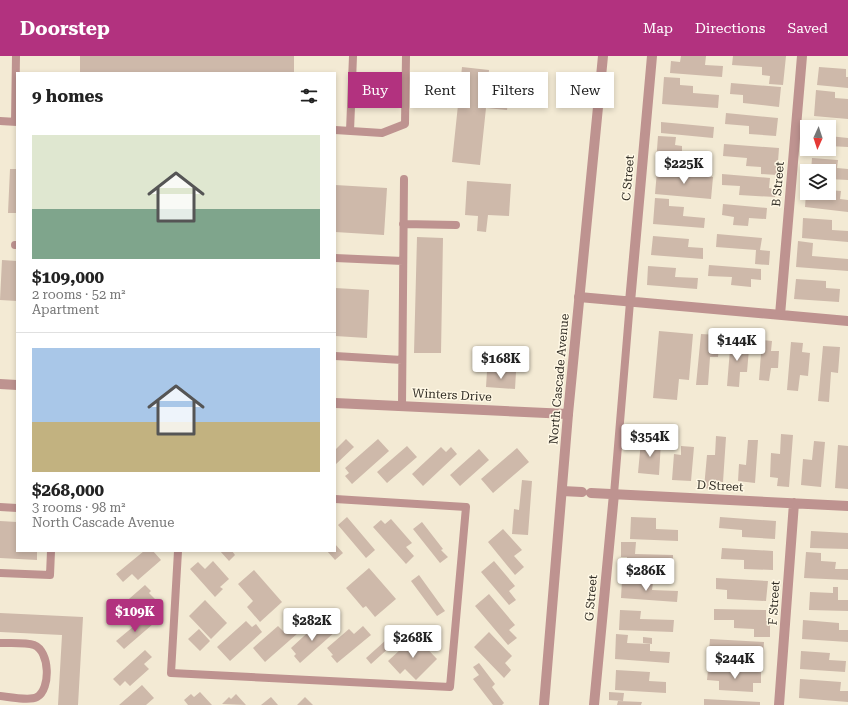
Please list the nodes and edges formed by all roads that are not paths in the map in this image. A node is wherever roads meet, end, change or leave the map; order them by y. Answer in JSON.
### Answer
{"nodes":[{"id":1,"x":16,"y":56,"type":"edge"},
{"id":2,"x":353,"y":56,"type":"edge"},
{"id":3,"x":406,"y":56,"type":"edge"},
{"id":4,"x":603,"y":56,"type":"edge"},
{"id":5,"x":652,"y":56,"type":"edge"},
{"id":6,"x":802,"y":56,"type":"edge"},
{"id":7,"x":0,"y":121,"type":"edge"},
{"id":8,"x":16,"y":122,"type":"edge"},
{"id":9,"x":336,"y":130,"type":"edge"},
{"id":10,"x":350,"y":131,"type":"junction"},
{"id":11,"x":404,"y":180,"type":"dead end"},
{"id":12,"x":403,"y":224,"type":"junction"},
{"id":13,"x":456,"y":225,"type":"dead end"},
{"id":14,"x":336,"y":258,"type":"edge"},
{"id":15,"x":403,"y":261,"type":"junction"},
{"id":16,"x":579,"y":297,"type":"junction"},
{"id":17,"x":630,"y":302,"type":"junction"},
{"id":18,"x":780,"y":315,"type":"junction"},
{"id":19,"x":848,"y":321,"type":"edge"},
{"id":20,"x":336,"y":356,"type":"edge"},
{"id":21,"x":402,"y":360,"type":"junction"},
{"id":22,"x":0,"y":384,"type":"edge"},
{"id":23,"x":16,"y":385,"type":"edge"},
{"id":24,"x":336,"y":403,"type":"edge"},
{"id":25,"x":402,"y":406,"type":"junction"},
{"id":26,"x":568,"y":414,"type":"junction"},
{"id":27,"x":562,"y":491,"type":"junction"},
{"id":28,"x":614,"y":494,"type":"junction"},
{"id":29,"x":336,"y":499,"type":"edge"},
{"id":30,"x":794,"y":503,"type":"junction"},
{"id":31,"x":848,"y":506,"type":"edge"},
{"id":32,"x":0,"y":507,"type":"edge"},
{"id":33,"x":16,"y":508,"type":"edge"},
{"id":34,"x":51,"y":552,"type":"edge"},
{"id":35,"x":178,"y":552,"type":"edge"},
{"id":36,"x":0,"y":573,"type":"edge"},
{"id":37,"x":0,"y":643,"type":"edge"},
{"id":38,"x":0,"y":696,"type":"edge"},
{"id":39,"x":544,"y":705,"type":"edge"},
{"id":40,"x":594,"y":705,"type":"edge"},
{"id":41,"x":779,"y":705,"type":"edge"}],
"edges":[{"from":1,"to":8,"type":"lane"},
{"from":2,"to":10,"type":"lane"},
{"from":3,"to":10,"type":"lane"},
{"from":4,"to":16,"type":"street","name":"North Cascade Avenue"},
{"from":5,"to":17,"type":"street","name":"C Street"},
{"from":6,"to":18,"type":"street","name":"B Street"},
{"from":7,"to":8,"type":"lane"},
{"from":9,"to":10,"type":"lane"},
{"from":11,"to":12,"type":"lane"},
{"from":12,"to":13,"type":"lane"},
{"from":12,"to":15,"type":"lane"},
{"from":14,"to":15,"type":"lane"},
{"from":15,"to":21,"type":"lane"},
{"from":16,"to":17,"type":"street"},
{"from":16,"to":26,"type":"street","name":"North Cascade Avenue"},
{"from":17,"to":18,"type":"street"},
{"from":17,"to":28,"type":"lane"},
{"from":18,"to":19,"type":"street"},
{"from":20,"to":21,"type":"lane"},
{"from":21,"to":25,"type":"lane"},
{"from":22,"to":23,"type":"street"},
{"from":24,"to":25,"type":"street","name":"Winters Drive"},
{"from":25,"to":26,"type":"street","name":"Winters Drive"},
{"from":26,"to":27,"type":"street","name":"North Cascade Avenue"},
{"from":27,"to":28,"type":"street","name":"D Street"},
{"from":27,"to":39,"type":"street","name":"North Cascade Avenue"},
{"from":28,"to":30,"type":"street","name":"D Street"},
{"from":28,"to":40,"type":"street","name":"G Street"},
{"from":29,"to":35,"type":"lane"},
{"from":30,"to":31,"type":"street","name":"D Street"},
{"from":30,"to":41,"type":"street","name":"F Street"},
{"from":32,"to":33,"type":"lane"},
{"from":34,"to":36,"type":"lane"},
{"from":37,"to":38,"type":"lane"}]}
